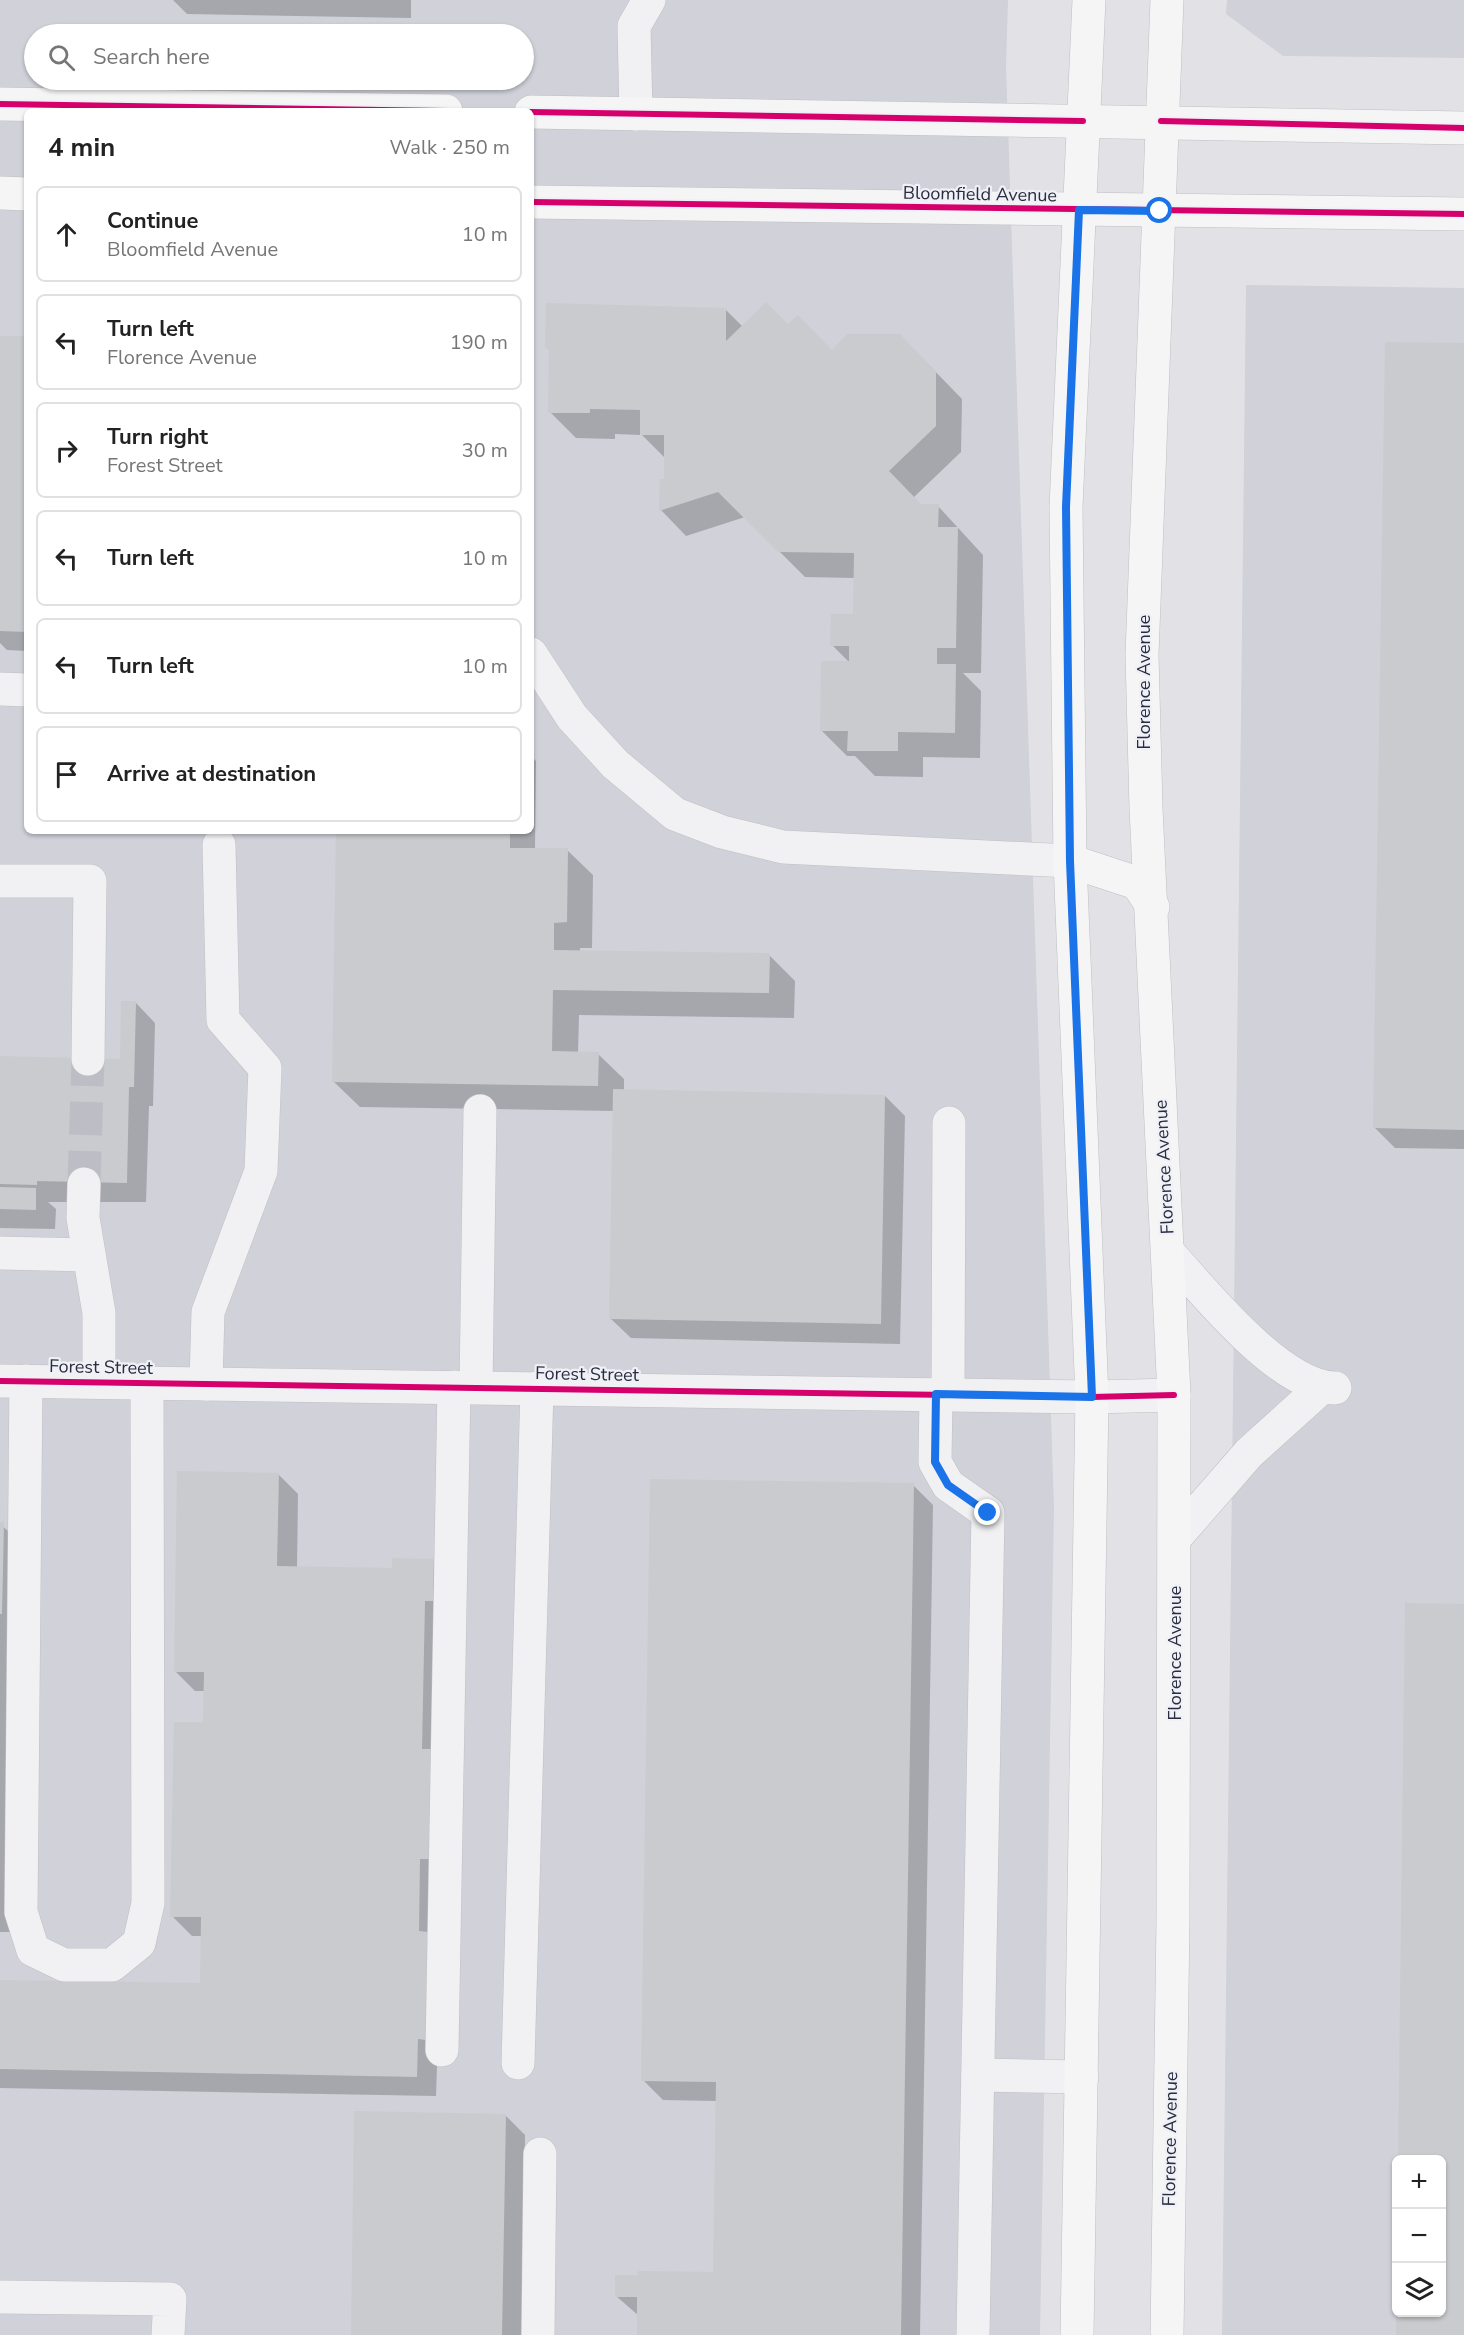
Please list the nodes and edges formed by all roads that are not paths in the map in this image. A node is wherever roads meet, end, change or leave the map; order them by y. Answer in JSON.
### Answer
{"nodes":[{"id":1,"x":650,"y":0,"type":"edge"},
{"id":2,"x":1089,"y":0,"type":"edge"},
{"id":3,"x":1167,"y":0,"type":"edge"},
{"id":4,"x":0,"y":104,"type":"edge"},
{"id":5,"x":255,"y":108,"type":"edge"},
{"id":6,"x":534,"y":112,"type":"edge"},
{"id":7,"x":636,"y":114,"type":"junction"},
{"id":8,"x":1083,"y":121,"type":"junction"},
{"id":9,"x":1161,"y":121,"type":"junction"},
{"id":10,"x":1464,"y":128,"type":"edge"},
{"id":11,"x":0,"y":193,"type":"edge"},
{"id":12,"x":24,"y":194,"type":"edge"},
{"id":13,"x":534,"y":202,"type":"edge"},
{"id":14,"x":1079,"y":210,"type":"junction"},
{"id":15,"x":1160,"y":211,"type":"junction"},
{"id":16,"x":1464,"y":214,"type":"edge"},
{"id":17,"x":534,"y":658,"type":"edge"},
{"id":18,"x":0,"y":689,"type":"edge"},
{"id":19,"x":24,"y":690,"type":"edge"},
{"id":20,"x":219,"y":845,"type":"dead end"},
{"id":21,"x":1070,"y":861,"type":"junction"},
{"id":22,"x":0,"y":881,"type":"edge"},
{"id":23,"x":1153,"y":907,"type":"junction"},
{"id":24,"x":88,"y":1059,"type":"tunnel mouth"},
{"id":25,"x":480,"y":1111,"type":"dead end"},
{"id":26,"x":949,"y":1123,"type":"dead end"},
{"id":27,"x":84,"y":1184,"type":"tunnel mouth"},
{"id":28,"x":0,"y":1253,"type":"edge"},
{"id":29,"x":1168,"y":1253,"type":"junction"},
{"id":30,"x":89,"y":1255,"type":"junction"},
{"id":31,"x":13,"y":1381,"type":"edge"},
{"id":32,"x":99,"y":1382,"type":"junction"},
{"id":33,"x":147,"y":1383,"type":"junction"},
{"id":34,"x":206,"y":1384,"type":"junction"},
{"id":35,"x":465,"y":1387,"type":"junction"},
{"id":36,"x":537,"y":1388,"type":"junction"},
{"id":37,"x":942,"y":1394,"type":"junction"},
{"id":38,"x":1174,"y":1395,"type":"junction"},
{"id":39,"x":1092,"y":1397,"type":"junction"},
{"id":40,"x":1175,"y":1538,"type":"junction"},
{"id":41,"x":442,"y":2050,"type":"dead end"},
{"id":42,"x":518,"y":2063,"type":"dead end"},
{"id":43,"x":978,"y":2075,"type":"junction"},
{"id":44,"x":1082,"y":2077,"type":"junction"},
{"id":45,"x":540,"y":2154,"type":"dead end"},
{"id":46,"x":0,"y":2297,"type":"edge"},
{"id":47,"x":168,"y":2335,"type":"edge"},
{"id":48,"x":538,"y":2335,"type":"edge"},
{"id":49,"x":973,"y":2335,"type":"edge"},
{"id":50,"x":1077,"y":2335,"type":"edge"},
{"id":51,"x":1167,"y":2335,"type":"edge"}],
"edges":[{"from":1,"to":7,"type":"street"},
{"from":2,"to":8,"type":"main road"},
{"from":3,"to":9,"type":"main road","name":"Florence Avenue"},
{"from":4,"to":5,"type":"main road"},
{"from":6,"to":7,"type":"main road"},
{"from":7,"to":8,"type":"main road"},
{"from":8,"to":9,"type":"main road"},
{"from":8,"to":14,"type":"main road"},
{"from":9,"to":10,"type":"main road"},
{"from":9,"to":15,"type":"main road","name":"Florence Avenue"},
{"from":11,"to":12,"type":"main road"},
{"from":13,"to":14,"type":"main road","name":"Bloomfield Avenue"},
{"from":14,"to":15,"type":"main road","name":"Bloomfield Avenue"},
{"from":14,"to":21,"type":"main road"},
{"from":15,"to":16,"type":"main road","name":"Bloomfield Avenue"},
{"from":15,"to":23,"type":"main road","name":"Florence Avenue"},
{"from":17,"to":21,"type":"street"},
{"from":18,"to":19,"type":"street"},
{"from":20,"to":34,"type":"street"},
{"from":21,"to":23,"type":"main road"},
{"from":21,"to":39,"type":"main road"},
{"from":22,"to":24,"type":"street"},
{"from":23,"to":29,"type":"main road","name":"Florence Avenue"},
{"from":25,"to":35,"type":"street"},
{"from":26,"to":37,"type":"street"},
{"from":27,"to":30,"type":"street"},
{"from":28,"to":30,"type":"street"},
{"from":29,"to":38,"type":"main road","name":"Florence Avenue"},
{"from":29,"to":40,"type":"street"},
{"from":30,"to":32,"type":"street"},
{"from":31,"to":32,"type":"street","name":"Forest Street"},
{"from":31,"to":33,"type":"street"},
{"from":32,"to":33,"type":"street","name":"Forest Street"},
{"from":33,"to":34,"type":"street","name":"Forest Street"},
{"from":34,"to":35,"type":"street","name":"Forest Street"},
{"from":35,"to":36,"type":"street","name":"Forest Street"},
{"from":35,"to":41,"type":"street"},
{"from":36,"to":37,"type":"street","name":"Forest Street"},
{"from":36,"to":42,"type":"street"},
{"from":37,"to":39,"type":"street","name":"Forest Street"},
{"from":37,"to":43,"type":"street"},
{"from":38,"to":39,"type":"street","name":"Forest Street"},
{"from":38,"to":40,"type":"main road","name":"Florence Avenue"},
{"from":39,"to":44,"type":"main road"},
{"from":40,"to":51,"type":"main road","name":"Florence Avenue"},
{"from":43,"to":44,"type":"street"},
{"from":43,"to":49,"type":"street"},
{"from":44,"to":50,"type":"main road"},
{"from":45,"to":48,"type":"street"},
{"from":46,"to":47,"type":"street"}]}
